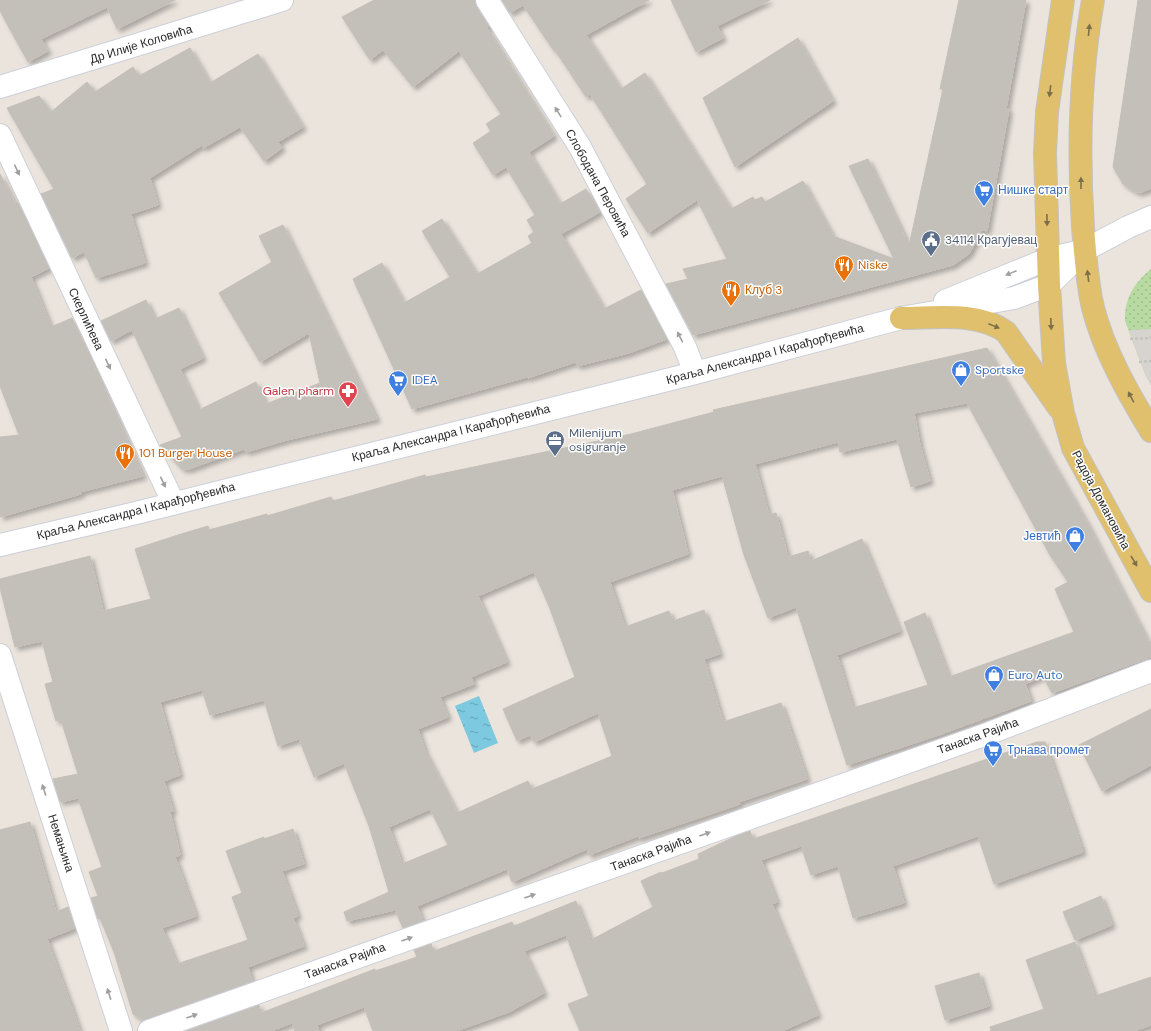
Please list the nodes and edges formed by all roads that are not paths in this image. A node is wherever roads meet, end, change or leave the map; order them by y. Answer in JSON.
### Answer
{"nodes":[{"id":1,"x":282,"y":0,"type":"edge"},
{"id":2,"x":487,"y":0,"type":"edge"},
{"id":3,"x":1062,"y":0,"type":"edge"},
{"id":4,"x":1093,"y":0,"type":"edge"},
{"id":5,"x":0,"y":87,"type":"edge"},
{"id":6,"x":0,"y":135,"type":"edge"},
{"id":7,"x":1151,"y":217,"type":"edge"},
{"id":8,"x":1085,"y":250,"type":"junction"},
{"id":9,"x":1048,"y":259,"type":"junction"},
{"id":10,"x":1049,"y":285,"type":"junction"},
{"id":11,"x":901,"y":318,"type":"junction"},
{"id":12,"x":695,"y":373,"type":"junction"},
{"id":13,"x":1063,"y":413,"type":"junction"},
{"id":14,"x":1151,"y":431,"type":"edge"},
{"id":15,"x":173,"y":502,"type":"junction"},
{"id":16,"x":0,"y":545,"type":"edge"},
{"id":17,"x":1151,"y":591,"type":"edge"},
{"id":18,"x":0,"y":655,"type":"edge"},
{"id":19,"x":1151,"y":671,"type":"edge"},
{"id":20,"x":153,"y":1030,"type":"edge"},
{"id":21,"x":121,"y":1031,"type":"edge"}],
"edges":[{"from":1,"to":5,"type":"street","name":"Др Илије Коловића"},
{"from":12,"to":2,"type":"street","name":"Слободана Перовића","one_way":true},
{"from":3,"to":9,"type":"main road","name":"Радоја Домановића","one_way":true},
{"from":8,"to":4,"type":"main road","one_way":true},
{"from":6,"to":15,"type":"street","name":"Скерлићева","one_way":true},
{"from":7,"to":8,"type":"street"},
{"from":8,"to":9,"type":"street","name":"Краља Александра I Карађорђевића"},
{"from":8,"to":10,"type":"street"},
{"from":14,"to":8,"type":"main road","one_way":true},
{"from":9,"to":10,"type":"main road","name":"Радоја Домановића"},
{"from":9,"to":11,"type":"street","name":"Краља Александра I Карађорђевића","one_way":true},
{"from":10,"to":11,"type":"street","name":"Краља Александра I Карађорђевића"},
{"from":10,"to":13,"type":"main road","name":"Радоја Домановића","one_way":true},
{"from":11,"to":12,"type":"street","name":"Краља Александра I Карађорђевића"},
{"from":11,"to":13,"type":"main road","one_way":true},
{"from":12,"to":15,"type":"street","name":"Краља Александра I Карађорђевића"},
{"from":13,"to":17,"type":"main road","name":"Радоја Домановића","one_way":true},
{"from":15,"to":16,"type":"street","name":"Краља Александра I Карађорђевића"},
{"from":21,"to":18,"type":"street","name":"Немањина","one_way":true},
{"from":20,"to":19,"type":"street","name":"Танаска Рајића","one_way":true}]}
